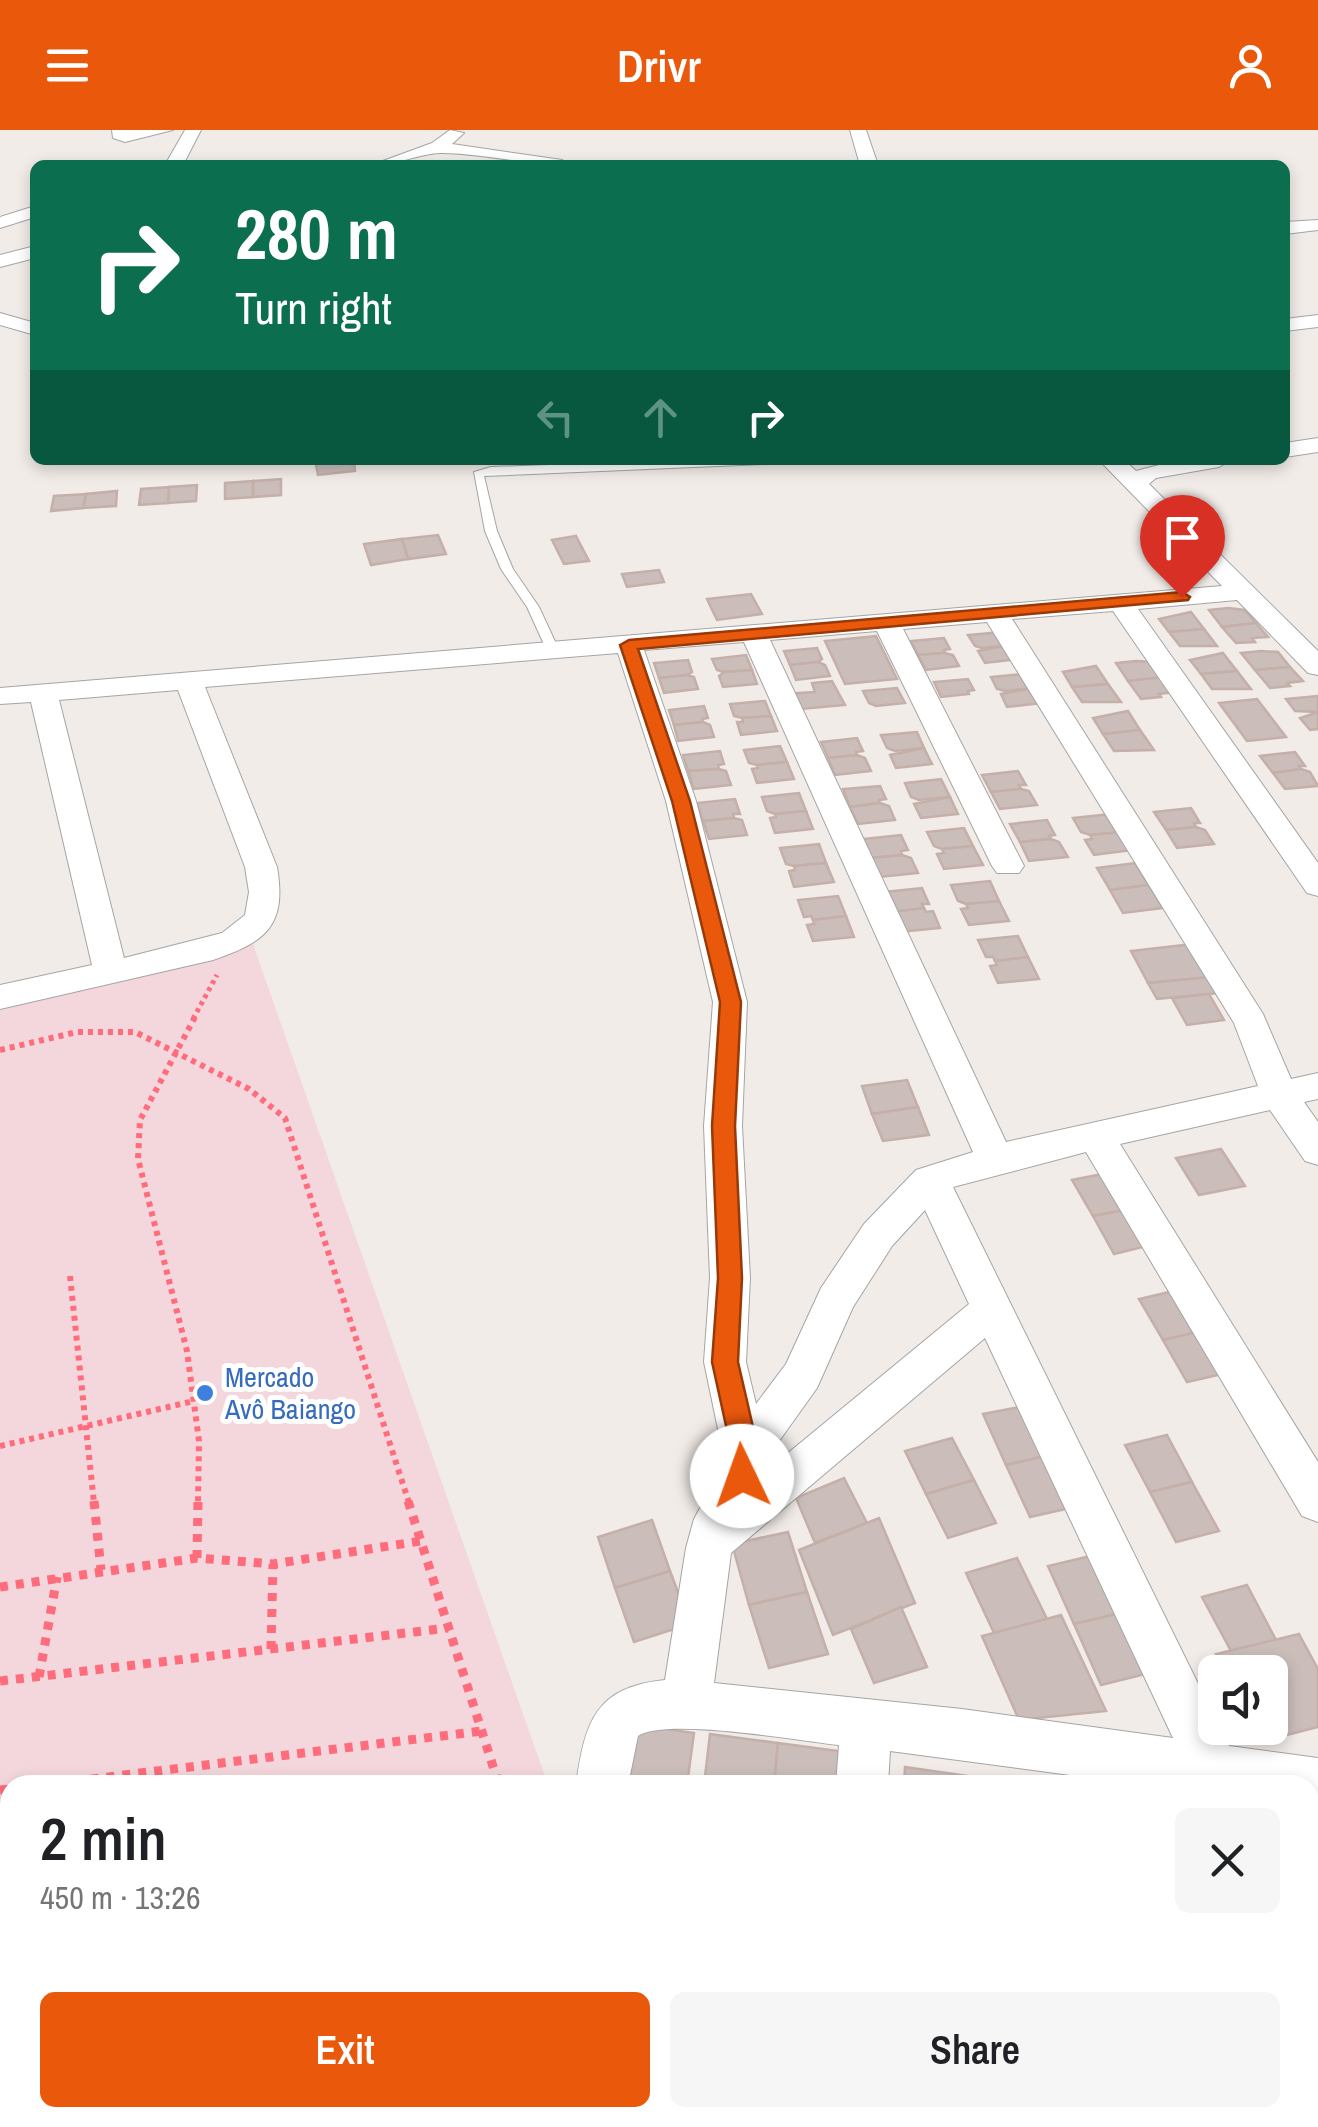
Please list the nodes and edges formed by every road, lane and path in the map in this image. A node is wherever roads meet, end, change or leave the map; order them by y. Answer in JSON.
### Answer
{"nodes":[{"id":1,"x":120,"y":130,"type":"edge"},
{"id":2,"x":165,"y":130,"type":"edge"},
{"id":3,"x":193,"y":130,"type":"edge"},
{"id":4,"x":459,"y":130,"type":"edge"},
{"id":5,"x":854,"y":131,"type":"edge"},
{"id":6,"x":438,"y":147,"type":"junction"},
{"id":7,"x":177,"y":160,"type":"edge"},
{"id":8,"x":396,"y":160,"type":"edge"},
{"id":9,"x":528,"y":160,"type":"edge"},
{"id":10,"x":867,"y":160,"type":"edge"},
{"id":11,"x":30,"y":213,"type":"edge"},
{"id":12,"x":0,"y":223,"type":"edge"},
{"id":13,"x":1318,"y":226,"type":"edge"},
{"id":14,"x":1290,"y":228,"type":"edge"},
{"id":15,"x":30,"y":253,"type":"edge"},
{"id":16,"x":0,"y":261,"type":"edge"},
{"id":17,"x":0,"y":319,"type":"edge"},
{"id":18,"x":1318,"y":320,"type":"edge"},
{"id":19,"x":1290,"y":324,"type":"edge"},
{"id":20,"x":30,"y":328,"type":"edge"},
{"id":21,"x":1318,"y":445,"type":"edge"},
{"id":22,"x":1290,"y":449,"type":"edge"},
{"id":23,"x":640,"y":465,"type":"edge"},
{"id":24,"x":1116,"y":465,"type":"edge"},
{"id":25,"x":1190,"y":465,"type":"edge"},
{"id":26,"x":1134,"y":485,"type":"junction"},
{"id":27,"x":1244,"y":592,"type":"junction"},
{"id":28,"x":1120,"y":602,"type":"junction"},
{"id":29,"x":994,"y":612,"type":"junction"},
{"id":30,"x":886,"y":622,"type":"junction"},
{"id":31,"x":754,"y":634,"type":"junction"},
{"id":32,"x":629,"y":645,"type":"junction"},
{"id":33,"x":553,"y":650,"type":"junction"},
{"id":34,"x":1318,"y":668,"type":"edge"},
{"id":35,"x":188,"y":680,"type":"junction"},
{"id":36,"x":43,"y":693,"type":"junction"},
{"id":37,"x":0,"y":696,"type":"edge"},
{"id":38,"x":1008,"y":866,"type":"dead end"},
{"id":39,"x":1318,"y":886,"type":"edge"},
{"id":40,"x":234,"y":941,"type":"junction"},
{"id":41,"x":111,"y":972,"type":"junction"},
{"id":42,"x":0,"y":996,"type":"edge"},
{"id":43,"x":0,"y":1050,"type":"edge"},
{"id":44,"x":177,"y":1052,"type":"junction"},
{"id":45,"x":1318,"y":1086,"type":"edge"},
{"id":46,"x":1278,"y":1094,"type":"junction"},
{"id":47,"x":1094,"y":1135,"type":"junction"},
{"id":48,"x":1318,"y":1151,"type":"edge"},
{"id":49,"x":994,"y":1158,"type":"junction"},
{"id":50,"x":930,"y":1180,"type":"junction"},
{"id":51,"x":70,"y":1276,"type":"dead end"},
{"id":52,"x":991,"y":1308,"type":"junction"},
{"id":53,"x":194,"y":1401,"type":"junction"},
{"id":54,"x":858,"y":1421,"type":"junction"},
{"id":55,"x":86,"y":1426,"type":"junction"},
{"id":56,"x":0,"y":1446,"type":"edge"},
{"id":57,"x":744,"y":1465,"type":"junction"},
{"id":58,"x":1318,"y":1502,"type":"edge"},
{"id":59,"x":421,"y":1541,"type":"junction"},
{"id":60,"x":709,"y":1548,"type":"junction"},
{"id":61,"x":196,"y":1558,"type":"junction"},
{"id":62,"x":274,"y":1564,"type":"junction"},
{"id":63,"x":101,"y":1570,"type":"junction"},
{"id":64,"x":58,"y":1577,"type":"junction"},
{"id":65,"x":0,"y":1586,"type":"edge"},
{"id":66,"x":448,"y":1628,"type":"junction"},
{"id":67,"x":270,"y":1650,"type":"junction"},
{"id":68,"x":39,"y":1677,"type":"junction"},
{"id":69,"x":0,"y":1682,"type":"edge"},
{"id":70,"x":686,"y":1704,"type":"junction"},
{"id":71,"x":866,"y":1724,"type":"junction"},
{"id":72,"x":482,"y":1732,"type":"junction"},
{"id":73,"x":1213,"y":1768,"type":"junction"},
{"id":74,"x":125,"y":1775,"type":"edge"},
{"id":75,"x":496,"y":1775,"type":"edge"},
{"id":76,"x":603,"y":1775,"type":"edge"},
{"id":77,"x":863,"y":1775,"type":"edge"},
{"id":78,"x":1259,"y":1775,"type":"edge"}],
"edges":[{"from":1,"to":2,"type":"street"},
{"from":3,"to":7,"type":"street"},
{"from":4,"to":6,"type":"street"},
{"from":5,"to":10,"type":"street"},
{"from":6,"to":8,"type":"street"},
{"from":6,"to":9,"type":"street"},
{"from":11,"to":12,"type":"street"},
{"from":13,"to":14,"type":"street"},
{"from":15,"to":16,"type":"street"},
{"from":17,"to":20,"type":"street"},
{"from":18,"to":19,"type":"street"},
{"from":21,"to":22,"type":"street"},
{"from":23,"to":33,"type":"lane"},
{"from":24,"to":26,"type":"street"},
{"from":25,"to":26,"type":"street"},
{"from":26,"to":27,"type":"street"},
{"from":27,"to":28,"type":"street"},
{"from":27,"to":34,"type":"street"},
{"from":28,"to":29,"type":"street"},
{"from":28,"to":39,"type":"street"},
{"from":29,"to":30,"type":"street"},
{"from":29,"to":46,"type":"street"},
{"from":30,"to":31,"type":"street"},
{"from":30,"to":38,"type":"street"},
{"from":31,"to":32,"type":"street"},
{"from":31,"to":49,"type":"street"},
{"from":32,"to":33,"type":"street"},
{"from":32,"to":57,"type":"street"},
{"from":33,"to":35,"type":"street"},
{"from":35,"to":36,"type":"street"},
{"from":35,"to":40,"type":"street"},
{"from":36,"to":37,"type":"street"},
{"from":36,"to":41,"type":"street"},
{"from":40,"to":41,"type":"street"},
{"from":40,"to":44,"type":"path"},
{"from":41,"to":42,"type":"street"},
{"from":43,"to":44,"type":"path"},
{"from":44,"to":53,"type":"path"},
{"from":44,"to":59,"type":"path"},
{"from":45,"to":46,"type":"street"},
{"from":46,"to":47,"type":"street"},
{"from":46,"to":48,"type":"street"},
{"from":47,"to":49,"type":"street"},
{"from":47,"to":58,"type":"street"},
{"from":49,"to":50,"type":"street"},
{"from":50,"to":52,"type":"street"},
{"from":50,"to":57,"type":"street"},
{"from":51,"to":55,"type":"path"},
{"from":52,"to":54,"type":"street"},
{"from":52,"to":73,"type":"street"},
{"from":53,"to":55,"type":"path"},
{"from":53,"to":61,"type":"path"},
{"from":54,"to":57,"type":"street"},
{"from":54,"to":60,"type":"street"},
{"from":55,"to":56,"type":"path"},
{"from":55,"to":63,"type":"path"},
{"from":57,"to":60,"type":"street"},
{"from":59,"to":62,"type":"path"},
{"from":59,"to":66,"type":"path"},
{"from":60,"to":70,"type":"street"},
{"from":61,"to":62,"type":"path"},
{"from":61,"to":63,"type":"path"},
{"from":62,"to":67,"type":"path"},
{"from":63,"to":64,"type":"path"},
{"from":64,"to":65,"type":"path"},
{"from":64,"to":68,"type":"path"},
{"from":66,"to":67,"type":"path"},
{"from":66,"to":72,"type":"path"},
{"from":67,"to":68,"type":"path"},
{"from":68,"to":69,"type":"path"},
{"from":70,"to":71,"type":"street"},
{"from":70,"to":76,"type":"street"},
{"from":71,"to":73,"type":"street"},
{"from":71,"to":77,"type":"street"},
{"from":72,"to":74,"type":"path"},
{"from":72,"to":75,"type":"path"},
{"from":73,"to":78,"type":"street"}]}
